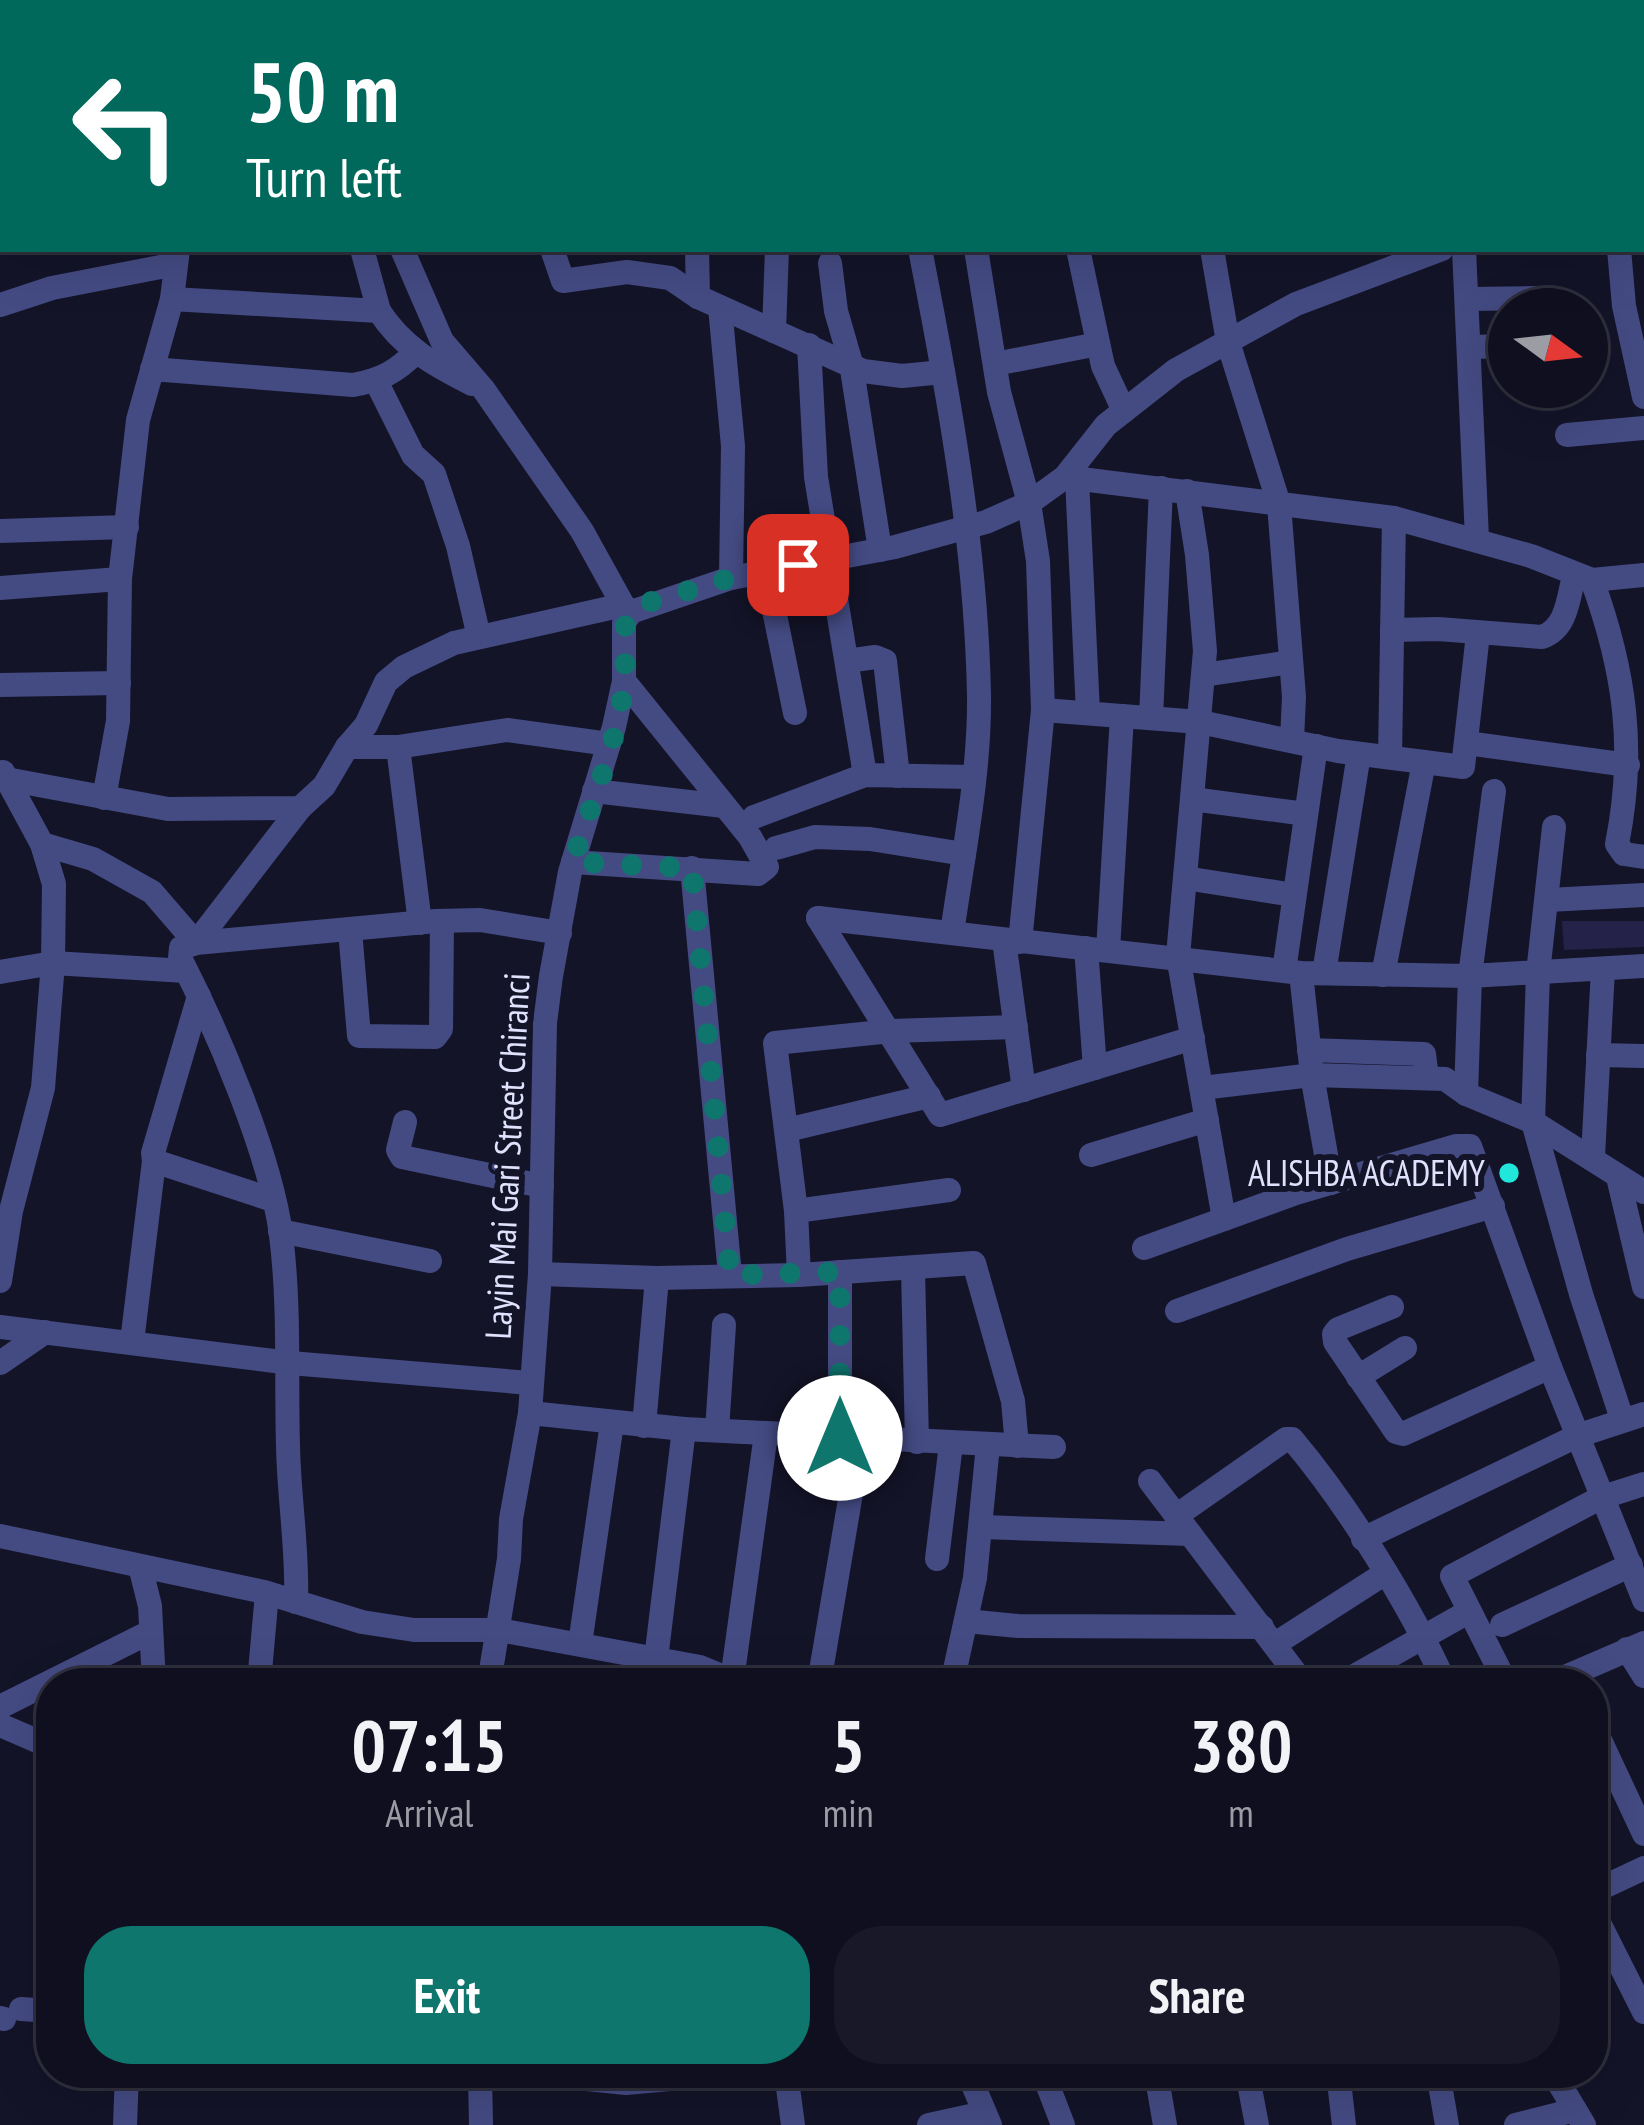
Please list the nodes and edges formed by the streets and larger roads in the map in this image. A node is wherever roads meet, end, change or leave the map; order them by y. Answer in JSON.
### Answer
{"nodes":[{"id":1,"x":363,"y":252,"type":"edge"},
{"id":2,"x":403,"y":252,"type":"edge"},
{"id":3,"x":553,"y":252,"type":"edge"},
{"id":4,"x":698,"y":252,"type":"edge"},
{"id":5,"x":777,"y":252,"type":"edge"},
{"id":6,"x":921,"y":252,"type":"edge"},
{"id":7,"x":976,"y":252,"type":"edge"},
{"id":8,"x":1079,"y":252,"type":"edge"},
{"id":9,"x":1213,"y":252,"type":"edge"},
{"id":10,"x":1434,"y":252,"type":"edge"},
{"id":11,"x":1464,"y":252,"type":"edge"},
{"id":12,"x":1619,"y":252,"type":"edge"},
{"id":13,"x":177,"y":256,"type":"edge"},
{"id":14,"x":626,"y":260,"type":"edge"},
{"id":15,"x":830,"y":263,"type":"dead end"},
{"id":16,"x":172,"y":299,"type":"junction"},
{"id":17,"x":1468,"y":299,"type":"junction"},
{"id":18,"x":1488,"y":299,"type":"edge"},
{"id":19,"x":709,"y":302,"type":"junction"},
{"id":20,"x":0,"y":305,"type":"edge"},
{"id":21,"x":379,"y":310,"type":"junction"},
{"id":22,"x":774,"y":331,"type":"junction"},
{"id":23,"x":1228,"y":342,"type":"junction"},
{"id":24,"x":1098,"y":344,"type":"junction"},
{"id":25,"x":809,"y":345,"type":"junction"},
{"id":26,"x":1470,"y":346,"type":"junction"},
{"id":27,"x":1488,"y":346,"type":"edge"},
{"id":28,"x":416,"y":352,"type":"junction"},
{"id":29,"x":851,"y":363,"type":"junction"},
{"id":30,"x":995,"y":364,"type":"junction"},
{"id":31,"x":152,"y":369,"type":"junction"},
{"id":32,"x":943,"y":371,"type":"junction"},
{"id":33,"x":376,"y":381,"type":"junction"},
{"id":34,"x":484,"y":390,"type":"junction"},
{"id":35,"x":1644,"y":397,"type":"edge"},
{"id":36,"x":1124,"y":411,"type":"junction"},
{"id":37,"x":1644,"y":428,"type":"edge"},
{"id":38,"x":1567,"y":435,"type":"dead end"},
{"id":39,"x":1071,"y":478,"type":"junction"},
{"id":40,"x":1161,"y":488,"type":"junction"},
{"id":41,"x":1187,"y":491,"type":"junction"},
{"id":42,"x":1029,"y":503,"type":"junction"},
{"id":43,"x":1279,"y":504,"type":"junction"},
{"id":44,"x":1394,"y":518,"type":"junction"},
{"id":45,"x":968,"y":526,"type":"junction"},
{"id":46,"x":127,"y":527,"type":"junction"},
{"id":47,"x":0,"y":531,"type":"edge"},
{"id":48,"x":1478,"y":539,"type":"junction"},
{"id":49,"x":880,"y":550,"type":"junction"},
{"id":50,"x":829,"y":558,"type":"junction"},
{"id":51,"x":766,"y":571,"type":"junction"},
{"id":52,"x":1644,"y":575,"type":"edge"},
{"id":53,"x":731,"y":578,"type":"junction"},
{"id":54,"x":1583,"y":578,"type":"junction"},
{"id":55,"x":120,"y":579,"type":"junction"},
{"id":56,"x":0,"y":588,"type":"edge"},
{"id":57,"x":1201,"y":600,"type":"junction"},
{"id":58,"x":1156,"y":602,"type":"junction"},
{"id":59,"x":627,"y":608,"type":"junction"},
{"id":60,"x":1392,"y":630,"type":"junction"},
{"id":61,"x":1478,"y":634,"type":"junction"},
{"id":62,"x":479,"y":637,"type":"junction"},
{"id":63,"x":847,"y":661,"type":"junction"},
{"id":64,"x":1291,"y":662,"type":"junction"},
{"id":65,"x":1203,"y":675,"type":"junction"},
{"id":66,"x":624,"y":681,"type":"junction"},
{"id":67,"x":119,"y":683,"type":"junction"},
{"id":68,"x":0,"y":685,"type":"edge"},
{"id":69,"x":1043,"y":710,"type":"junction"},
{"id":70,"x":795,"y":713,"type":"dead end"},
{"id":71,"x":1088,"y":713,"type":"junction"},
{"id":72,"x":1122,"y":716,"type":"junction"},
{"id":73,"x":1151,"y":718,"type":"junction"},
{"id":74,"x":1200,"y":722,"type":"junction"},
{"id":75,"x":1304,"y":743,"type":"junction"},
{"id":76,"x":1467,"y":743,"type":"junction"},
{"id":77,"x":609,"y":744,"type":"junction"},
{"id":78,"x":347,"y":747,"type":"junction"},
{"id":79,"x":398,"y":747,"type":"junction"},
{"id":80,"x":1359,"y":754,"type":"junction"},
{"id":81,"x":1390,"y":758,"type":"junction"},
{"id":82,"x":1424,"y":762,"type":"junction"},
{"id":83,"x":1628,"y":765,"type":"junction"},
{"id":84,"x":3,"y":771,"type":"edge"},
{"id":85,"x":865,"y":775,"type":"junction"},
{"id":86,"x":898,"y":776,"type":"junction"},
{"id":87,"x":972,"y":777,"type":"junction"},
{"id":88,"x":594,"y":791,"type":"junction"},
{"id":89,"x":1494,"y":791,"type":"dead end"},
{"id":90,"x":104,"y":798,"type":"junction"},
{"id":91,"x":1192,"y":799,"type":"junction"},
{"id":92,"x":724,"y":806,"type":"junction"},
{"id":93,"x":10,"y":807,"type":"edge"},
{"id":94,"x":300,"y":808,"type":"junction"},
{"id":95,"x":1306,"y":814,"type":"junction"},
{"id":96,"x":754,"y":817,"type":"dead end"},
{"id":97,"x":1554,"y":827,"type":"dead end"},
{"id":98,"x":42,"y":844,"type":"junction"},
{"id":99,"x":776,"y":848,"type":"dead end"},
{"id":100,"x":964,"y":854,"type":"junction"},
{"id":101,"x":1644,"y":857,"type":"edge"},
{"id":102,"x":573,"y":862,"type":"junction"},
{"id":103,"x":692,"y":868,"type":"junction"},
{"id":104,"x":1185,"y":878,"type":"junction"},
{"id":105,"x":1644,"y":895,"type":"edge"},
{"id":106,"x":1294,"y":896,"type":"junction"},
{"id":107,"x":1548,"y":900,"type":"junction"},
{"id":108,"x":431,"y":922,"type":"junction"},
{"id":109,"x":350,"y":930,"type":"junction"},
{"id":110,"x":560,"y":933,"type":"junction"},
{"id":111,"x":952,"y":933,"type":"junction"},
{"id":112,"x":1012,"y":941,"type":"junction"},
{"id":113,"x":196,"y":943,"type":"junction"},
{"id":114,"x":1097,"y":949,"type":"junction"},
{"id":115,"x":1178,"y":956,"type":"junction"},
{"id":116,"x":53,"y":963,"type":"junction"},
{"id":117,"x":1644,"y":966,"type":"edge"},
{"id":118,"x":1603,"y":969,"type":"junction"},
{"id":119,"x":0,"y":971,"type":"edge"},
{"id":120,"x":187,"y":971,"type":"junction"},
{"id":121,"x":1303,"y":973,"type":"junction"},
{"id":122,"x":1538,"y":974,"type":"junction"},
{"id":123,"x":1383,"y":975,"type":"junction"},
{"id":124,"x":1471,"y":976,"type":"junction"},
{"id":125,"x":199,"y":996,"type":"junction"},
{"id":126,"x":1016,"y":1028,"type":"junction"},
{"id":127,"x":891,"y":1031,"type":"junction"},
{"id":128,"x":1193,"y":1038,"type":"junction"},
{"id":129,"x":1598,"y":1055,"type":"junction"},
{"id":130,"x":1644,"y":1055,"type":"edge"},
{"id":131,"x":1310,"y":1062,"type":"junction"},
{"id":132,"x":1095,"y":1068,"type":"junction"},
{"id":133,"x":1202,"y":1088,"type":"junction"},
{"id":134,"x":1024,"y":1090,"type":"junction"},
{"id":135,"x":1466,"y":1094,"type":"junction"},
{"id":136,"x":929,"y":1096,"type":"junction"},
{"id":137,"x":1207,"y":1120,"type":"junction"},
{"id":138,"x":405,"y":1122,"type":"dead end"},
{"id":139,"x":1533,"y":1122,"type":"junction"},
{"id":140,"x":787,"y":1130,"type":"junction"},
{"id":141,"x":1090,"y":1155,"type":"dead end"},
{"id":142,"x":1593,"y":1156,"type":"junction"},
{"id":143,"x":154,"y":1161,"type":"junction"},
{"id":144,"x":1618,"y":1177,"type":"junction"},
{"id":145,"x":1331,"y":1183,"type":"junction"},
{"id":146,"x":542,"y":1186,"type":"junction"},
{"id":147,"x":949,"y":1190,"type":"dead end"},
{"id":148,"x":1644,"y":1192,"type":"edge"},
{"id":149,"x":273,"y":1200,"type":"junction"},
{"id":150,"x":1493,"y":1206,"type":"junction"},
{"id":151,"x":796,"y":1210,"type":"junction"},
{"id":152,"x":1224,"y":1219,"type":"junction"},
{"id":153,"x":280,"y":1231,"type":"junction"},
{"id":154,"x":1144,"y":1248,"type":"dead end"},
{"id":155,"x":430,"y":1262,"type":"dead end"},
{"id":156,"x":914,"y":1268,"type":"junction"},
{"id":157,"x":840,"y":1272,"type":"junction"},
{"id":158,"x":540,"y":1274,"type":"junction"},
{"id":159,"x":730,"y":1275,"type":"junction"},
{"id":160,"x":800,"y":1275,"type":"junction"},
{"id":161,"x":657,"y":1278,"type":"junction"},
{"id":162,"x":0,"y":1281,"type":"edge"},
{"id":163,"x":1644,"y":1287,"type":"edge"},
{"id":164,"x":1392,"y":1307,"type":"dead end"},
{"id":165,"x":1177,"y":1311,"type":"dead end"},
{"id":166,"x":724,"y":1324,"type":"dead end"},
{"id":167,"x":0,"y":1327,"type":"edge"},
{"id":168,"x":45,"y":1332,"type":"junction"},
{"id":169,"x":132,"y":1342,"type":"junction"},
{"id":170,"x":1405,"y":1348,"type":"dead end"},
{"id":171,"x":290,"y":1363,"type":"junction"},
{"id":172,"x":0,"y":1364,"type":"edge"},
{"id":173,"x":1550,"y":1367,"type":"junction"},
{"id":174,"x":1358,"y":1377,"type":"junction"},
{"id":175,"x":530,"y":1383,"type":"junction"},
{"id":176,"x":530,"y":1413,"type":"junction"},
{"id":177,"x":1633,"y":1416,"type":"edge"},
{"id":178,"x":612,"y":1423,"type":"junction"},
{"id":179,"x":644,"y":1426,"type":"junction"},
{"id":180,"x":684,"y":1429,"type":"junction"},
{"id":181,"x":717,"y":1430,"type":"junction"},
{"id":182,"x":766,"y":1434,"type":"junction"},
{"id":183,"x":1577,"y":1436,"type":"junction"},
{"id":184,"x":850,"y":1439,"type":"junction"},
{"id":185,"x":917,"y":1442,"type":"junction"},
{"id":186,"x":951,"y":1444,"type":"junction"},
{"id":187,"x":988,"y":1445,"type":"junction"},
{"id":188,"x":1017,"y":1446,"type":"junction"},
{"id":189,"x":1054,"y":1448,"type":"dead end"},
{"id":190,"x":1150,"y":1481,"type":"dead end"},
{"id":191,"x":1644,"y":1484,"type":"edge"},
{"id":192,"x":1600,"y":1498,"type":"junction"},
{"id":193,"x":1183,"y":1525,"type":"junction"},
{"id":194,"x":982,"y":1527,"type":"junction"},
{"id":195,"x":0,"y":1536,"type":"edge"},
{"id":196,"x":1363,"y":1539,"type":"junction"},
{"id":197,"x":937,"y":1559,"type":"dead end"},
{"id":198,"x":1630,"y":1565,"type":"junction"},
{"id":199,"x":140,"y":1566,"type":"junction"},
{"id":200,"x":1384,"y":1574,"type":"junction"},
{"id":201,"x":267,"y":1593,"type":"junction"},
{"id":202,"x":1644,"y":1600,"type":"edge"},
{"id":203,"x":296,"y":1602,"type":"junction"},
{"id":204,"x":1468,"y":1612,"type":"junction"},
{"id":205,"x":966,"y":1621,"type":"junction"},
{"id":206,"x":1502,"y":1625,"type":"dead end"},
{"id":207,"x":499,"y":1630,"type":"junction"},
{"id":208,"x":150,"y":1632,"type":"junction"},
{"id":209,"x":1268,"y":1636,"type":"junction"},
{"id":210,"x":1426,"y":1639,"type":"junction"},
{"id":211,"x":580,"y":1643,"type":"junction"},
{"id":212,"x":1636,"y":1646,"type":"edge"},
{"id":213,"x":656,"y":1659,"type":"junction"},
{"id":214,"x":78,"y":1668,"type":"edge"},
{"id":215,"x":153,"y":1668,"type":"edge"},
{"id":216,"x":260,"y":1668,"type":"edge"},
{"id":217,"x":492,"y":1668,"type":"edge"},
{"id":218,"x":680,"y":1668,"type":"edge"},
{"id":219,"x":738,"y":1668,"type":"edge"},
{"id":220,"x":821,"y":1668,"type":"edge"},
{"id":221,"x":955,"y":1668,"type":"edge"},
{"id":222,"x":1292,"y":1668,"type":"edge"},
{"id":223,"x":1371,"y":1668,"type":"edge"},
{"id":224,"x":1439,"y":1668,"type":"edge"},
{"id":225,"x":1498,"y":1668,"type":"edge"},
{"id":226,"x":1591,"y":1668,"type":"edge"},
{"id":227,"x":1644,"y":1676,"type":"edge"},
{"id":228,"x":36,"y":1689,"type":"edge"},
{"id":229,"x":0,"y":1707,"type":"edge"},
{"id":230,"x":0,"y":1726,"type":"edge"},
{"id":231,"x":36,"y":1741,"type":"edge"},
{"id":232,"x":1608,"y":1757,"type":"edge"},
{"id":233,"x":1644,"y":1834,"type":"edge"},
{"id":234,"x":1644,"y":1868,"type":"edge"},
{"id":235,"x":1608,"y":1885,"type":"edge"},
{"id":236,"x":1608,"y":1941,"type":"edge"},
{"id":237,"x":1644,"y":2012,"type":"edge"},
{"id":238,"x":126,"y":2088,"type":"edge"},
{"id":239,"x":480,"y":2088,"type":"edge"},
{"id":240,"x":788,"y":2088,"type":"edge"},
{"id":241,"x":974,"y":2088,"type":"edge"},
{"id":242,"x":1049,"y":2088,"type":"edge"},
{"id":243,"x":1159,"y":2088,"type":"edge"},
{"id":244,"x":1250,"y":2088,"type":"edge"},
{"id":245,"x":1340,"y":2088,"type":"edge"},
{"id":246,"x":1441,"y":2088,"type":"edge"},
{"id":247,"x":1562,"y":2088,"type":"edge"},
{"id":248,"x":1579,"y":2117,"type":"edge"},
{"id":249,"x":987,"y":2119,"type":"edge"},
{"id":250,"x":125,"y":2125,"type":"edge"},
{"id":251,"x":481,"y":2125,"type":"edge"},
{"id":252,"x":793,"y":2125,"type":"edge"},
{"id":253,"x":929,"y":2125,"type":"edge"},
{"id":254,"x":1063,"y":2125,"type":"edge"},
{"id":255,"x":1165,"y":2125,"type":"edge"},
{"id":256,"x":1257,"y":2125,"type":"edge"},
{"id":257,"x":1344,"y":2125,"type":"edge"},
{"id":258,"x":1447,"y":2125,"type":"edge"},
{"id":259,"x":1516,"y":2125,"type":"edge"}],
"edges":[{"from":1,"to":21,"type":"street"},
{"from":2,"to":34,"type":"street"},
{"from":3,"to":14,"type":"street"},
{"from":4,"to":19,"type":"street"},
{"from":5,"to":22,"type":"street"},
{"from":6,"to":32,"type":"street"},
{"from":7,"to":30,"type":"street"},
{"from":8,"to":24,"type":"street"},
{"from":9,"to":23,"type":"street"},
{"from":10,"to":23,"type":"street"},
{"from":11,"to":17,"type":"street"},
{"from":12,"to":35,"type":"street"},
{"from":13,"to":16,"type":"street"},
{"from":13,"to":20,"type":"street"},
{"from":14,"to":19,"type":"street"},
{"from":15,"to":29,"type":"street"},
{"from":16,"to":21,"type":"street"},
{"from":16,"to":31,"type":"street"},
{"from":17,"to":18,"type":"street"},
{"from":17,"to":26,"type":"street"},
{"from":19,"to":22,"type":"street"},
{"from":19,"to":53,"type":"street"},
{"from":21,"to":28,"type":"street"},
{"from":22,"to":25,"type":"street"},
{"from":23,"to":36,"type":"street"},
{"from":23,"to":43,"type":"street"},
{"from":24,"to":30,"type":"street"},
{"from":24,"to":36,"type":"street"},
{"from":25,"to":29,"type":"street"},
{"from":25,"to":50,"type":"street"},
{"from":26,"to":27,"type":"street"},
{"from":26,"to":48,"type":"street"},
{"from":28,"to":33,"type":"street"},
{"from":28,"to":34,"type":"street"},
{"from":29,"to":32,"type":"street"},
{"from":29,"to":49,"type":"street"},
{"from":30,"to":42,"type":"street"},
{"from":31,"to":33,"type":"street"},
{"from":31,"to":46,"type":"street"},
{"from":32,"to":45,"type":"street"},
{"from":33,"to":62,"type":"street"},
{"from":34,"to":59,"type":"street"},
{"from":36,"to":39,"type":"street"},
{"from":37,"to":38,"type":"street"},
{"from":39,"to":40,"type":"street"},
{"from":39,"to":42,"type":"street"},
{"from":39,"to":71,"type":"street"},
{"from":40,"to":41,"type":"street"},
{"from":40,"to":58,"type":"street"},
{"from":41,"to":43,"type":"street"},
{"from":41,"to":57,"type":"street"},
{"from":42,"to":45,"type":"street"},
{"from":42,"to":69,"type":"street"},
{"from":43,"to":44,"type":"street"},
{"from":43,"to":64,"type":"street"},
{"from":44,"to":48,"type":"street"},
{"from":44,"to":60,"type":"street"},
{"from":45,"to":49,"type":"street"},
{"from":45,"to":87,"type":"street"},
{"from":46,"to":47,"type":"street"},
{"from":46,"to":55,"type":"street"},
{"from":48,"to":54,"type":"street"},
{"from":49,"to":50,"type":"street"},
{"from":50,"to":51,"type":"street"},
{"from":50,"to":63,"type":"street"},
{"from":51,"to":53,"type":"street"},
{"from":51,"to":70,"type":"street"},
{"from":52,"to":54,"type":"street"},
{"from":53,"to":59,"type":"street"},
{"from":54,"to":61,"type":"street"},
{"from":54,"to":83,"type":"street"},
{"from":55,"to":56,"type":"street"},
{"from":55,"to":67,"type":"street"},
{"from":57,"to":58,"type":"street"},
{"from":57,"to":65,"type":"street"},
{"from":58,"to":73,"type":"street"},
{"from":59,"to":62,"type":"street"},
{"from":59,"to":66,"type":"street","name":"Layin Mai Gari Street Chiranci"},
{"from":60,"to":61,"type":"street"},
{"from":60,"to":81,"type":"street"},
{"from":61,"to":76,"type":"street"},
{"from":62,"to":78,"type":"street"},
{"from":63,"to":85,"type":"street"},
{"from":63,"to":86,"type":"street"},
{"from":64,"to":65,"type":"street"},
{"from":64,"to":75,"type":"street"},
{"from":65,"to":74,"type":"street"},
{"from":66,"to":77,"type":"street","name":"Layin Mai Gari Street Chiranci"},
{"from":66,"to":92,"type":"street"},
{"from":67,"to":68,"type":"street"},
{"from":67,"to":90,"type":"street"},
{"from":69,"to":71,"type":"street"},
{"from":69,"to":112,"type":"street"},
{"from":71,"to":72,"type":"street"},
{"from":72,"to":73,"type":"street"},
{"from":72,"to":114,"type":"street"},
{"from":73,"to":74,"type":"street"},
{"from":74,"to":75,"type":"street"},
{"from":74,"to":91,"type":"street"},
{"from":75,"to":80,"type":"street"},
{"from":75,"to":95,"type":"street"},
{"from":76,"to":82,"type":"street"},
{"from":76,"to":83,"type":"street"},
{"from":77,"to":79,"type":"street"},
{"from":77,"to":88,"type":"street","name":"Layin Mai Gari Street Chiranci"},
{"from":78,"to":79,"type":"street"},
{"from":78,"to":94,"type":"street"},
{"from":79,"to":108,"type":"street"},
{"from":80,"to":81,"type":"street"},
{"from":80,"to":121,"type":"street"},
{"from":81,"to":82,"type":"street"},
{"from":82,"to":123,"type":"street"},
{"from":83,"to":101,"type":"street"},
{"from":84,"to":90,"type":"street"},
{"from":84,"to":93,"type":"street"},
{"from":85,"to":86,"type":"street"},
{"from":85,"to":96,"type":"street"},
{"from":86,"to":87,"type":"street"},
{"from":87,"to":100,"type":"street"},
{"from":88,"to":92,"type":"street"},
{"from":88,"to":102,"type":"street","name":"Layin Mai Gari Street Chiranci"},
{"from":89,"to":124,"type":"street"},
{"from":90,"to":94,"type":"street"},
{"from":91,"to":95,"type":"street"},
{"from":91,"to":104,"type":"street"},
{"from":92,"to":103,"type":"street"},
{"from":93,"to":98,"type":"street"},
{"from":94,"to":113,"type":"street"},
{"from":95,"to":106,"type":"street"},
{"from":97,"to":107,"type":"street"},
{"from":98,"to":113,"type":"street"},
{"from":98,"to":116,"type":"street"},
{"from":99,"to":100,"type":"street"},
{"from":100,"to":111,"type":"street"},
{"from":102,"to":103,"type":"street"},
{"from":102,"to":110,"type":"street","name":"Layin Mai Gari Street Chiranci"},
{"from":103,"to":159,"type":"street"},
{"from":104,"to":106,"type":"street"},
{"from":104,"to":115,"type":"street"},
{"from":105,"to":107,"type":"street"},
{"from":106,"to":121,"type":"street"},
{"from":107,"to":122,"type":"street"},
{"from":108,"to":109,"type":"street"},
{"from":108,"to":109,"type":"street"},
{"from":108,"to":110,"type":"street"},
{"from":109,"to":113,"type":"street"},
{"from":110,"to":146,"type":"street","name":"Layin Mai Gari Street Chiranci"},
{"from":111,"to":112,"type":"street"},
{"from":111,"to":127,"type":"street"},
{"from":112,"to":114,"type":"street"},
{"from":112,"to":126,"type":"street"},
{"from":113,"to":120,"type":"street"},
{"from":114,"to":115,"type":"street"},
{"from":114,"to":132,"type":"street"},
{"from":115,"to":121,"type":"street"},
{"from":115,"to":128,"type":"street"},
{"from":116,"to":119,"type":"street"},
{"from":116,"to":120,"type":"street"},
{"from":116,"to":162,"type":"street"},
{"from":117,"to":118,"type":"street"},
{"from":118,"to":122,"type":"street"},
{"from":118,"to":129,"type":"street"},
{"from":120,"to":125,"type":"street"},
{"from":121,"to":123,"type":"street"},
{"from":121,"to":131,"type":"street"},
{"from":122,"to":124,"type":"street"},
{"from":122,"to":139,"type":"street"},
{"from":123,"to":124,"type":"street"},
{"from":124,"to":135,"type":"street"},
{"from":125,"to":143,"type":"street"},
{"from":125,"to":149,"type":"street"},
{"from":126,"to":127,"type":"street"},
{"from":126,"to":134,"type":"street"},
{"from":127,"to":136,"type":"street"},
{"from":127,"to":140,"type":"street"},
{"from":128,"to":132,"type":"street"},
{"from":128,"to":133,"type":"street"},
{"from":129,"to":130,"type":"street"},
{"from":129,"to":142,"type":"street"},
{"from":131,"to":133,"type":"street"},
{"from":131,"to":135,"type":"street"},
{"from":131,"to":145,"type":"street"},
{"from":132,"to":134,"type":"street"},
{"from":133,"to":137,"type":"street"},
{"from":134,"to":136,"type":"street"},
{"from":135,"to":139,"type":"street"},
{"from":136,"to":140,"type":"street"},
{"from":137,"to":141,"type":"street"},
{"from":137,"to":152,"type":"street"},
{"from":138,"to":146,"type":"street"},
{"from":139,"to":142,"type":"street"},
{"from":139,"to":177,"type":"street"},
{"from":140,"to":151,"type":"street"},
{"from":142,"to":144,"type":"street"},
{"from":143,"to":149,"type":"street"},
{"from":143,"to":169,"type":"street"},
{"from":144,"to":148,"type":"street"},
{"from":144,"to":163,"type":"street"},
{"from":145,"to":150,"type":"street"},
{"from":145,"to":152,"type":"street"},
{"from":146,"to":158,"type":"street","name":"Layin Mai Gari Street Chiranci"},
{"from":147,"to":151,"type":"street"},
{"from":149,"to":153,"type":"street"},
{"from":150,"to":165,"type":"street"},
{"from":150,"to":173,"type":"street"},
{"from":151,"to":160,"type":"street"},
{"from":152,"to":154,"type":"street"},
{"from":153,"to":155,"type":"street"},
{"from":153,"to":171,"type":"street"},
{"from":156,"to":157,"type":"street"},
{"from":156,"to":185,"type":"street"},
{"from":156,"to":188,"type":"street"},
{"from":157,"to":160,"type":"street"},
{"from":157,"to":184,"type":"street"},
{"from":158,"to":161,"type":"street"},
{"from":158,"to":175,"type":"street","name":"Layin Mai Gari Street Chiranci"},
{"from":159,"to":160,"type":"street"},
{"from":159,"to":161,"type":"street"},
{"from":161,"to":179,"type":"street"},
{"from":164,"to":174,"type":"street"},
{"from":166,"to":181,"type":"street"},
{"from":167,"to":168,"type":"street"},
{"from":168,"to":169,"type":"street"},
{"from":168,"to":172,"type":"street"},
{"from":169,"to":171,"type":"street"},
{"from":170,"to":174,"type":"street"},
{"from":171,"to":175,"type":"street"},
{"from":171,"to":203,"type":"street"},
{"from":173,"to":174,"type":"street"},
{"from":173,"to":183,"type":"street"},
{"from":175,"to":176,"type":"street","name":"Layin Mai Gari Street Chiranci"},
{"from":176,"to":178,"type":"street"},
{"from":176,"to":207,"type":"street","name":"Layin Mai Gari Street Chiranci"},
{"from":177,"to":183,"type":"street"},
{"from":178,"to":179,"type":"street"},
{"from":178,"to":211,"type":"street"},
{"from":179,"to":180,"type":"street"},
{"from":180,"to":181,"type":"street"},
{"from":180,"to":213,"type":"street"},
{"from":181,"to":182,"type":"street"},
{"from":182,"to":184,"type":"street"},
{"from":182,"to":219,"type":"street"},
{"from":183,"to":192,"type":"street"},
{"from":183,"to":196,"type":"street"},
{"from":184,"to":185,"type":"street"},
{"from":184,"to":220,"type":"street"},
{"from":185,"to":186,"type":"street"},
{"from":186,"to":187,"type":"street"},
{"from":186,"to":197,"type":"street"},
{"from":187,"to":188,"type":"street"},
{"from":187,"to":194,"type":"street"},
{"from":188,"to":189,"type":"street"},
{"from":190,"to":193,"type":"street"},
{"from":191,"to":192,"type":"street"},
{"from":192,"to":198,"type":"street"},
{"from":192,"to":204,"type":"street"},
{"from":193,"to":194,"type":"street"},
{"from":193,"to":196,"type":"street"},
{"from":193,"to":209,"type":"street"},
{"from":194,"to":205,"type":"street"},
{"from":195,"to":199,"type":"street"},
{"from":196,"to":200,"type":"street"},
{"from":198,"to":202,"type":"street"},
{"from":198,"to":206,"type":"street"},
{"from":199,"to":201,"type":"street"},
{"from":199,"to":208,"type":"street"},
{"from":200,"to":209,"type":"street"},
{"from":200,"to":210,"type":"street"},
{"from":201,"to":203,"type":"street"},
{"from":201,"to":216,"type":"street"},
{"from":203,"to":207,"type":"street"},
{"from":204,"to":210,"type":"street"},
{"from":204,"to":225,"type":"street"},
{"from":205,"to":209,"type":"street"},
{"from":205,"to":221,"type":"street"},
{"from":207,"to":211,"type":"street"},
{"from":207,"to":217,"type":"street","name":"Layin Mai Gari Street Chiranci"},
{"from":208,"to":214,"type":"street"},
{"from":208,"to":215,"type":"street"},
{"from":209,"to":222,"type":"street"},
{"from":210,"to":223,"type":"street"},
{"from":210,"to":224,"type":"street"},
{"from":211,"to":213,"type":"street"},
{"from":212,"to":226,"type":"street"},
{"from":212,"to":227,"type":"street"},
{"from":213,"to":218,"type":"street"},
{"from":228,"to":229,"type":"street"},
{"from":230,"to":231,"type":"street"},
{"from":232,"to":233,"type":"street"},
{"from":234,"to":235,"type":"street"},
{"from":236,"to":237,"type":"street"},
{"from":238,"to":250,"type":"street"},
{"from":239,"to":251,"type":"street"},
{"from":240,"to":252,"type":"street"},
{"from":241,"to":249,"type":"street"},
{"from":242,"to":254,"type":"street"},
{"from":243,"to":255,"type":"street"},
{"from":244,"to":256,"type":"street"},
{"from":245,"to":257,"type":"street"},
{"from":246,"to":258,"type":"street"},
{"from":247,"to":248,"type":"street"},
{"from":248,"to":259,"type":"street"},
{"from":249,"to":253,"type":"street"}]}
